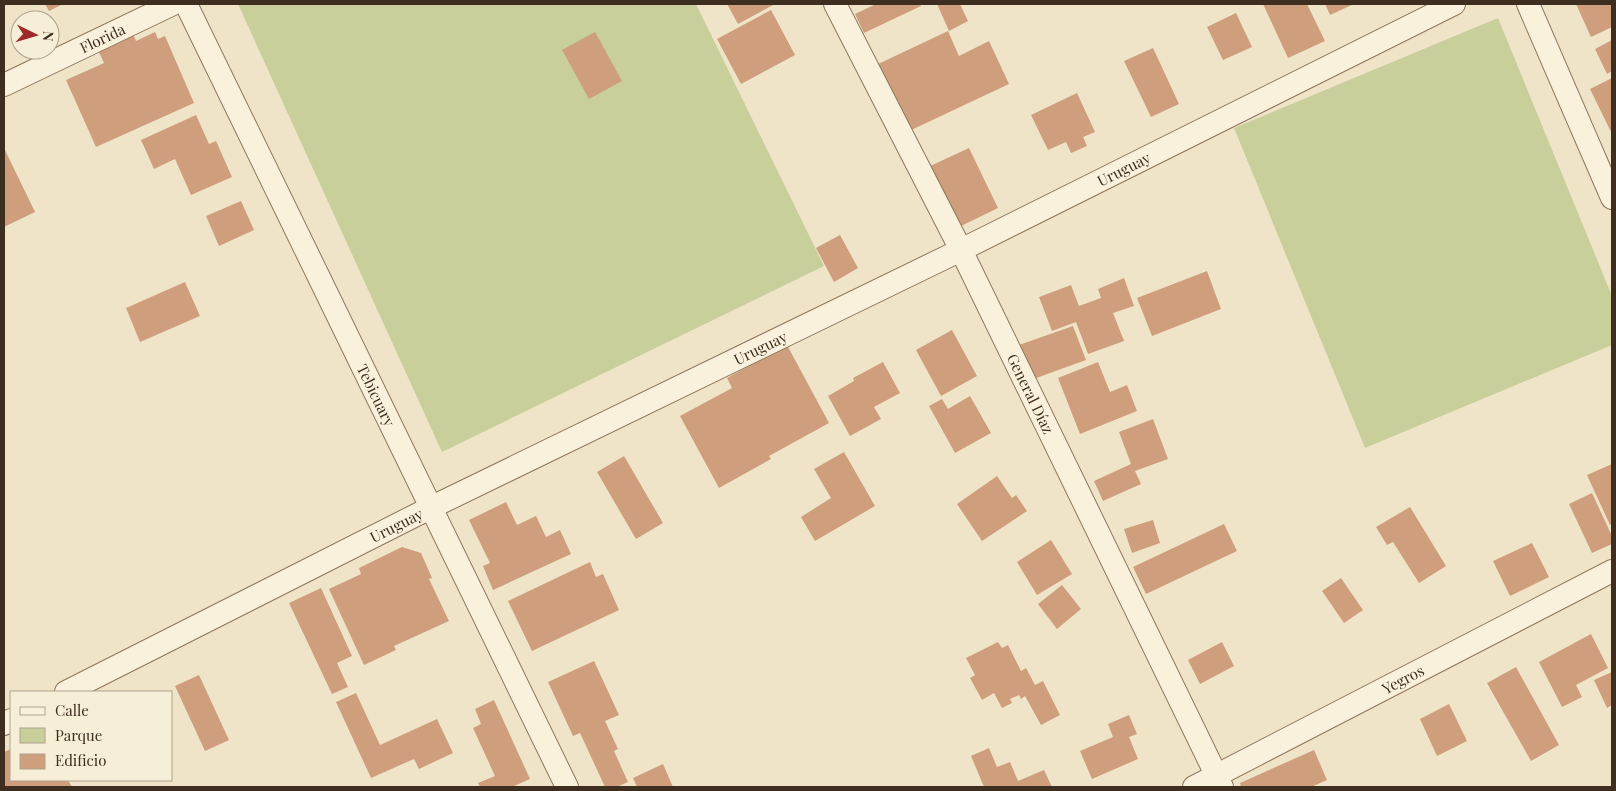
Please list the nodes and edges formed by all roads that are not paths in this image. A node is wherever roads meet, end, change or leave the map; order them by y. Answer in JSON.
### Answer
{"nodes":[{"id":1,"x":172,"y":4,"type":"edge"},
{"id":2,"x":186,"y":4,"type":"edge"},
{"id":3,"x":835,"y":4,"type":"edge"},
{"id":4,"x":1454,"y":4,"type":"edge"},
{"id":5,"x":1528,"y":4,"type":"edge"},
{"id":6,"x":4,"y":85,"type":"edge"},
{"id":7,"x":1612,"y":198,"type":"edge"},
{"id":8,"x":961,"y":250,"type":"junction"},
{"id":9,"x":432,"y":507,"type":"junction"},
{"id":10,"x":1612,"y":571,"type":"edge"},
{"id":11,"x":68,"y":691,"type":"edge"},
{"id":12,"x":1219,"y":781,"type":"edge"},
{"id":13,"x":567,"y":787,"type":"edge"},
{"id":14,"x":1194,"y":787,"type":"edge"}],
"edges":[{"from":1,"to":6,"type":"street","name":"Florida"},
{"from":2,"to":9,"type":"street","name":"Tebicuary"},
{"from":3,"to":8,"type":"street","name":"General Díaz"},
{"from":4,"to":8,"type":"street","name":"Uruguay"},
{"from":5,"to":7,"type":"street"},
{"from":8,"to":9,"type":"street","name":"Uruguay"},
{"from":8,"to":12,"type":"street","name":"General Díaz"},
{"from":9,"to":11,"type":"street","name":"Uruguay"},
{"from":9,"to":13,"type":"street","name":"Tebicuary"},
{"from":10,"to":12,"type":"street","name":"Yegros"},
{"from":12,"to":14,"type":"street","name":"Yegros"}]}
